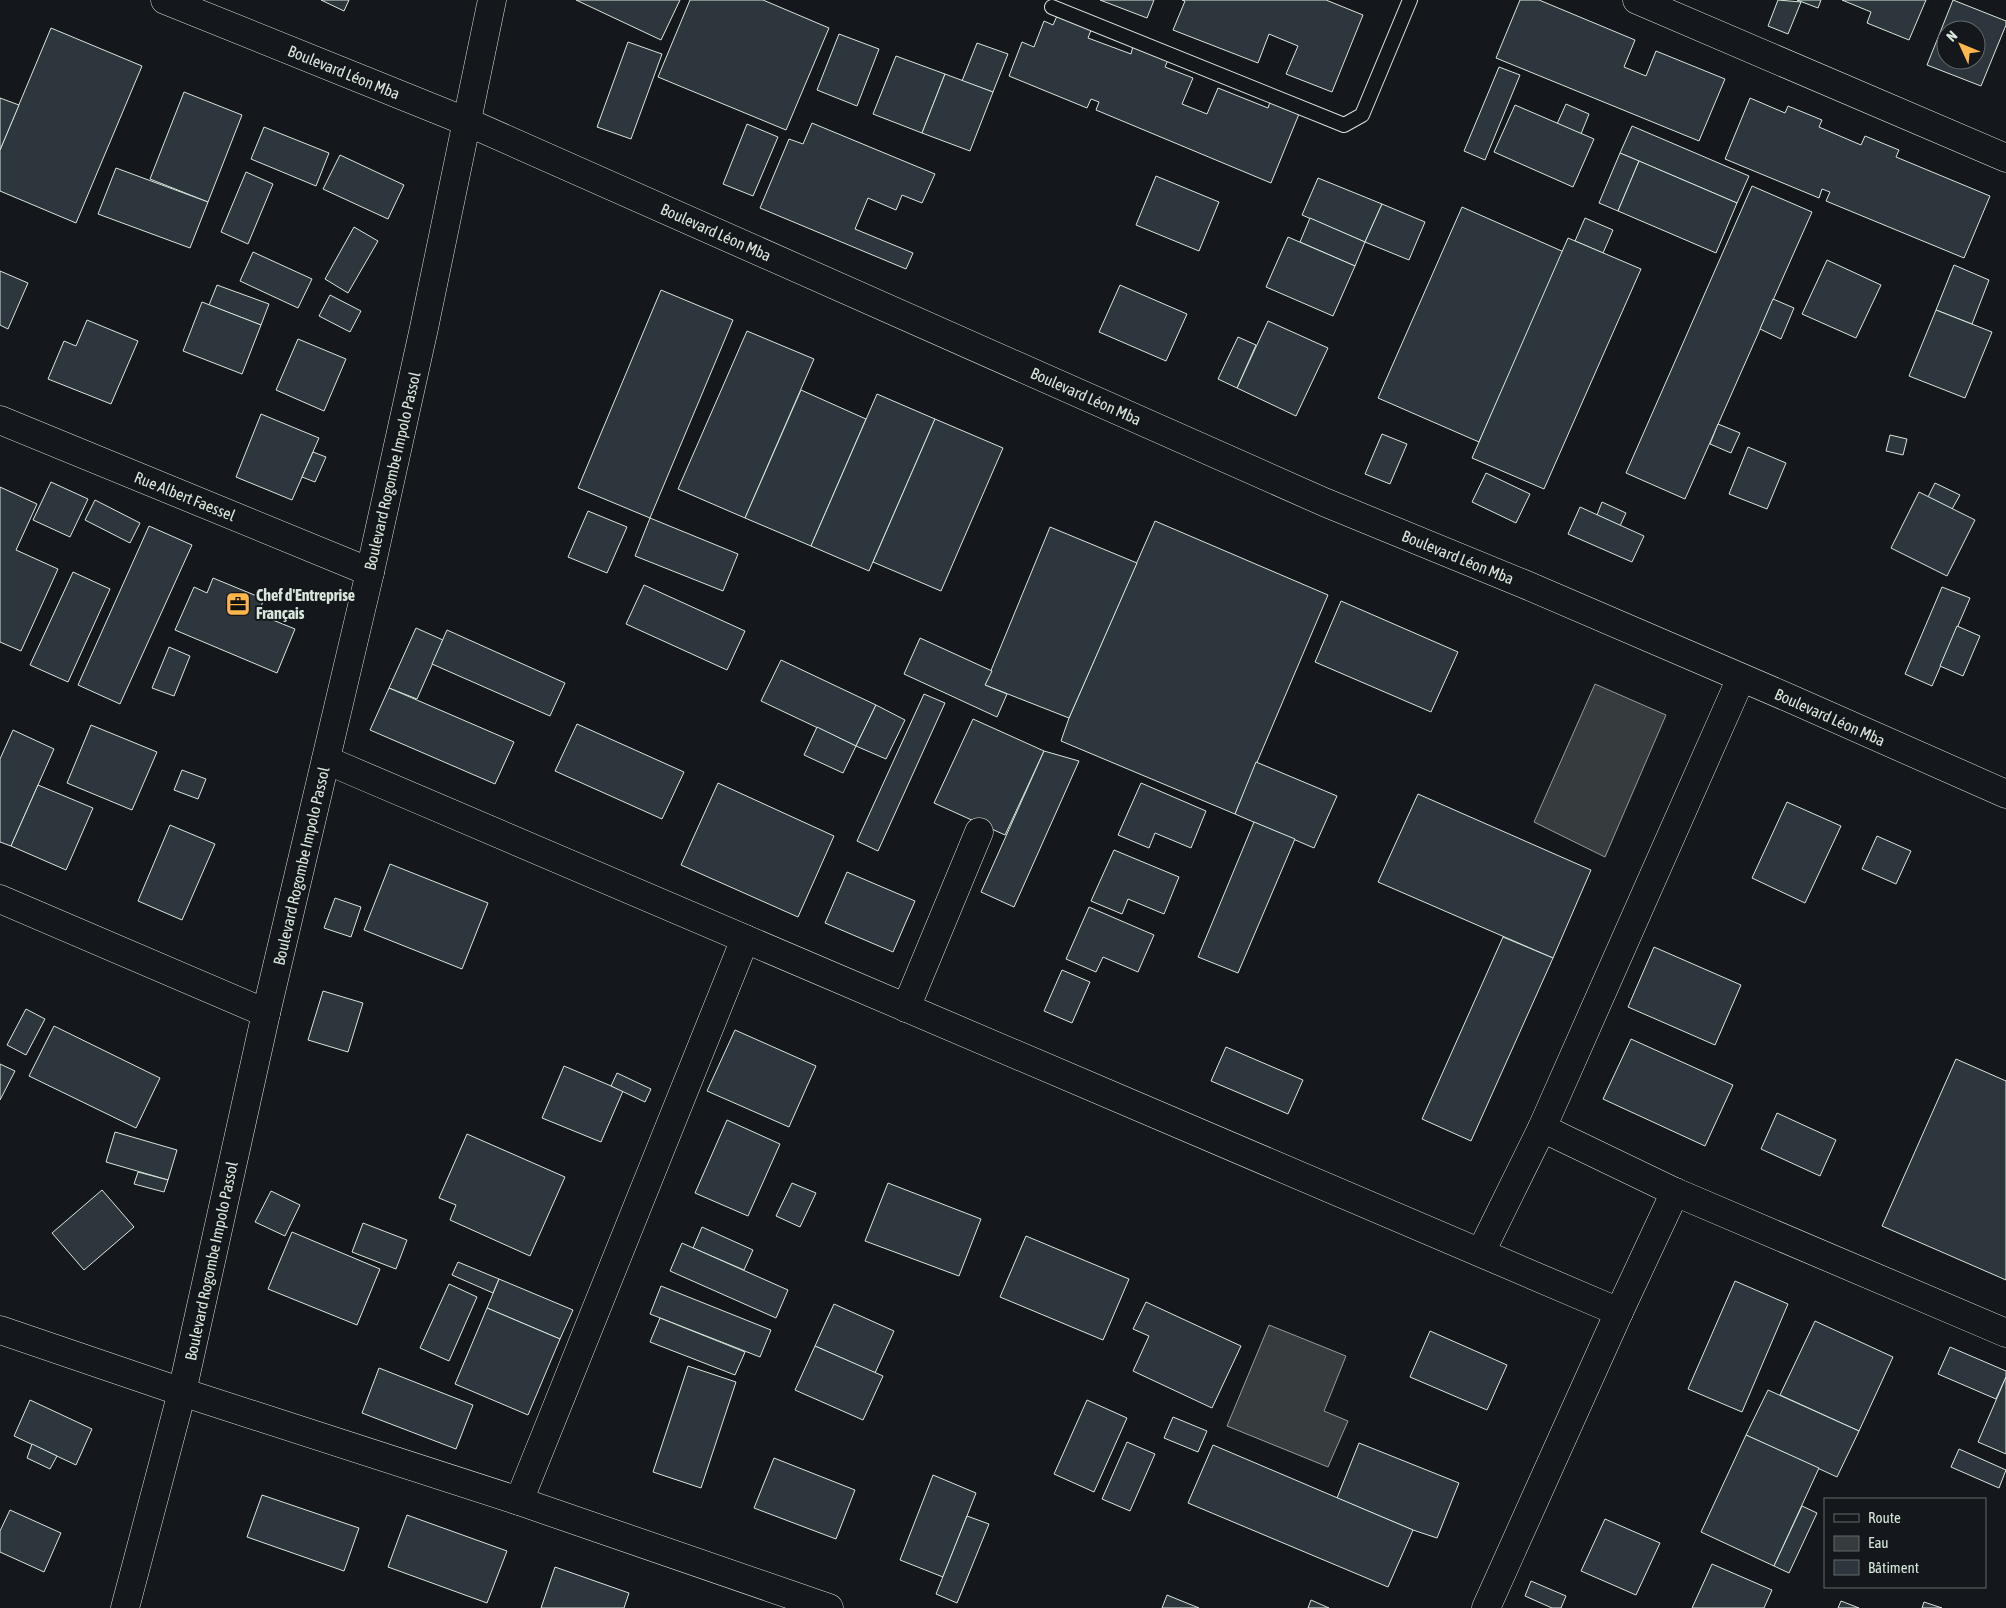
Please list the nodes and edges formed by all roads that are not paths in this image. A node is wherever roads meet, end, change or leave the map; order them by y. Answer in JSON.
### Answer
{"nodes":[{"id":1,"x":165,"y":0,"type":"edge"},
{"id":2,"x":492,"y":0,"type":"edge"},
{"id":3,"x":1410,"y":0,"type":"edge"},
{"id":4,"x":1636,"y":0,"type":"edge"},
{"id":5,"x":1052,"y":7,"type":"dead end"},
{"id":6,"x":465,"y":121,"type":"junction"},
{"id":7,"x":2006,"y":158,"type":"edge"},
{"id":8,"x":0,"y":420,"type":"edge"},
{"id":9,"x":370,"y":572,"type":"junction"},
{"id":10,"x":1741,"y":678,"type":"junction"},
{"id":11,"x":326,"y":760,"type":"junction"},
{"id":12,"x":2006,"y":794,"type":"edge"},
{"id":13,"x":979,"y":832,"type":"dead end"},
{"id":14,"x":0,"y":899,"type":"edge"},
{"id":15,"x":745,"y":939,"type":"junction"},
{"id":16,"x":906,"y":1008,"type":"junction"},
{"id":17,"x":266,"y":1013,"type":"junction"},
{"id":18,"x":1542,"y":1128,"type":"junction"},
{"id":19,"x":1675,"y":1192,"type":"junction"},
{"id":20,"x":1481,"y":1252,"type":"junction"},
{"id":21,"x":1619,"y":1312,"type":"junction"},
{"id":22,"x":0,"y":1330,"type":"edge"},
{"id":23,"x":2006,"y":1333,"type":"edge"},
{"id":24,"x":182,"y":1392,"type":"junction"},
{"id":25,"x":519,"y":1501,"type":"junction"},
{"id":26,"x":125,"y":1608,"type":"edge"},
{"id":27,"x":829,"y":1608,"type":"edge"},
{"id":28,"x":1486,"y":1608,"type":"edge"}],
"edges":[{"from":1,"to":6,"type":"street","name":"Boulevard Léon Mba"},
{"from":2,"to":6,"type":"street","name":"Boulevard Rogombe Impolo Passol"},
{"from":3,"to":5,"type":"lane"},
{"from":4,"to":7,"type":"street"},
{"from":6,"to":9,"type":"street","name":"Boulevard Rogombe Impolo Passol"},
{"from":6,"to":10,"type":"street","name":"Boulevard Léon Mba"},
{"from":8,"to":9,"type":"street","name":"Rue Albert Faessel"},
{"from":9,"to":11,"type":"street","name":"Boulevard Rogombe Impolo Passol"},
{"from":10,"to":12,"type":"street","name":"Boulevard Léon Mba"},
{"from":10,"to":18,"type":"street"},
{"from":11,"to":15,"type":"street"},
{"from":11,"to":17,"type":"street","name":"Boulevard Rogombe Impolo Passol"},
{"from":13,"to":16,"type":"street"},
{"from":14,"to":17,"type":"street"},
{"from":15,"to":16,"type":"street"},
{"from":15,"to":25,"type":"street"},
{"from":16,"to":20,"type":"street"},
{"from":17,"to":24,"type":"street","name":"Boulevard Rogombe Impolo Passol"},
{"from":18,"to":19,"type":"street"},
{"from":18,"to":20,"type":"street"},
{"from":19,"to":21,"type":"street"},
{"from":19,"to":23,"type":"street"},
{"from":20,"to":21,"type":"street"},
{"from":21,"to":28,"type":"street"},
{"from":22,"to":24,"type":"street"},
{"from":24,"to":25,"type":"street"},
{"from":24,"to":26,"type":"street","name":"Boulevard Rogombe Impolo Passol"},
{"from":25,"to":27,"type":"street"}]}
